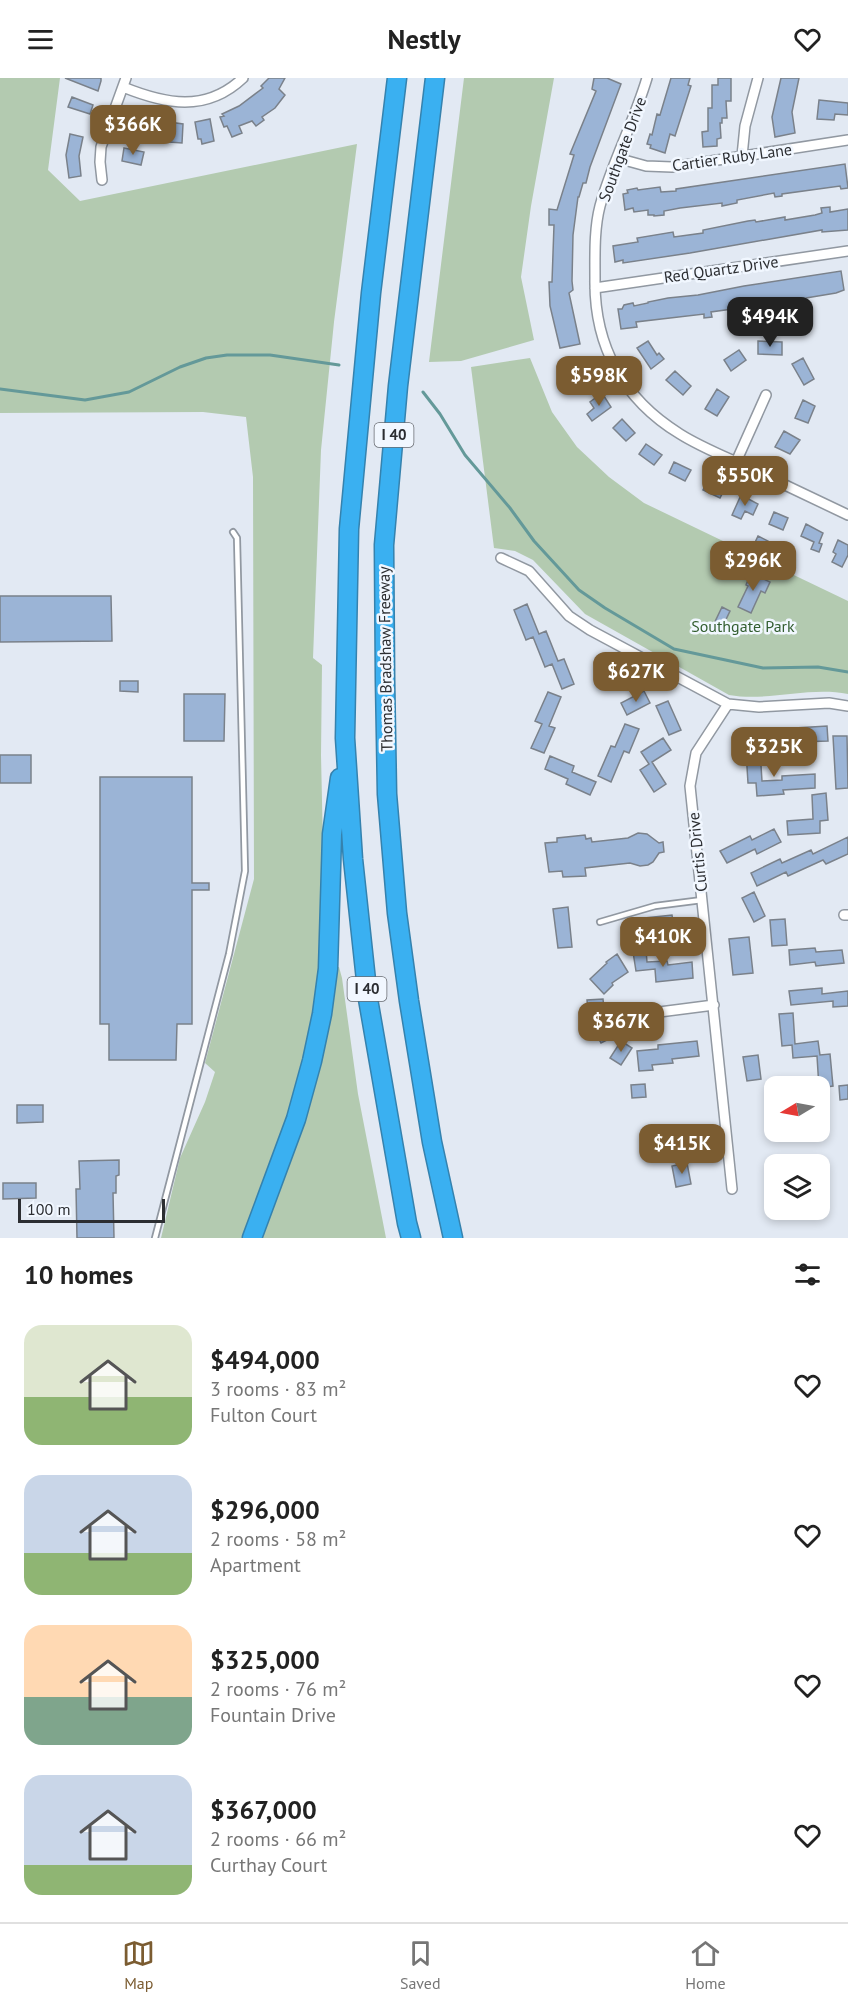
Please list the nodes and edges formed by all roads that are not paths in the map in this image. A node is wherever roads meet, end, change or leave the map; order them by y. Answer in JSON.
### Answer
{"nodes":[{"id":1,"x":243,"y":78,"type":"edge"},
{"id":2,"x":397,"y":78,"type":"edge"},
{"id":3,"x":435,"y":78,"type":"edge"},
{"id":4,"x":647,"y":78,"type":"edge"},
{"id":5,"x":758,"y":78,"type":"edge"},
{"id":6,"x":125,"y":82,"type":"edge"},
{"id":7,"x":848,"y":140,"type":"edge"},
{"id":8,"x":742,"y":156,"type":"junction"},
{"id":9,"x":617,"y":158,"type":"junction"},
{"id":10,"x":102,"y":180,"type":"dead end"},
{"id":11,"x":848,"y":251,"type":"edge"},
{"id":12,"x":594,"y":288,"type":"junction"},
{"id":13,"x":766,"y":395,"type":"dead end"},
{"id":14,"x":736,"y":462,"type":"junction"},
{"id":15,"x":848,"y":515,"type":"edge"},
{"id":16,"x":233,"y":532,"type":"dead end"},
{"id":17,"x":501,"y":558,"type":"dead end"},
{"id":18,"x":728,"y":704,"type":"junction"},
{"id":19,"x":848,"y":706,"type":"edge"},
{"id":20,"x":345,"y":738,"type":"junction"},
{"id":21,"x":702,"y":900,"type":"junction"},
{"id":22,"x":600,"y":922,"type":"dead end"},
{"id":23,"x":714,"y":1005,"type":"junction"},
{"id":24,"x":644,"y":1014,"type":"dead end"},
{"id":25,"x":732,"y":1189,"type":"dead end"},
{"id":26,"x":154,"y":1238,"type":"edge"},
{"id":27,"x":252,"y":1238,"type":"edge"},
{"id":28,"x":411,"y":1238,"type":"edge"},
{"id":29,"x":453,"y":1238,"type":"edge"}],
"edges":[{"from":1,"to":6,"type":"street"},
{"from":2,"to":20,"type":"highway","number":"I 40"},
{"from":3,"to":29,"type":"highway","name":"Thomas Bradshaw Freeway","number":"I 40"},
{"from":4,"to":9,"type":"street","name":"Southgate Drive"},
{"from":5,"to":8,"type":"street"},
{"from":6,"to":10,"type":"street"},
{"from":7,"to":8,"type":"street","name":"Cartier Ruby Lane"},
{"from":8,"to":9,"type":"street","name":"Cartier Ruby Lane"},
{"from":9,"to":12,"type":"street","name":"Southgate Drive"},
{"from":11,"to":12,"type":"street","name":"Red Quartz Drive"},
{"from":12,"to":14,"type":"street","name":"Southgate Drive"},
{"from":13,"to":14,"type":"street"},
{"from":14,"to":15,"type":"street","name":"Southgate Drive"},
{"from":16,"to":26,"type":"lane"},
{"from":17,"to":18,"type":"street"},
{"from":18,"to":19,"type":"street"},
{"from":18,"to":21,"type":"street","name":"Curtis Drive"},
{"from":20,"to":27,"type":"highway"},
{"from":20,"to":28,"type":"highway","number":"I 40"},
{"from":21,"to":22,"type":"lane"},
{"from":21,"to":23,"type":"street","name":"Curtis Drive"},
{"from":23,"to":24,"type":"street"},
{"from":23,"to":25,"type":"street","name":"Curtis Drive"}]}
